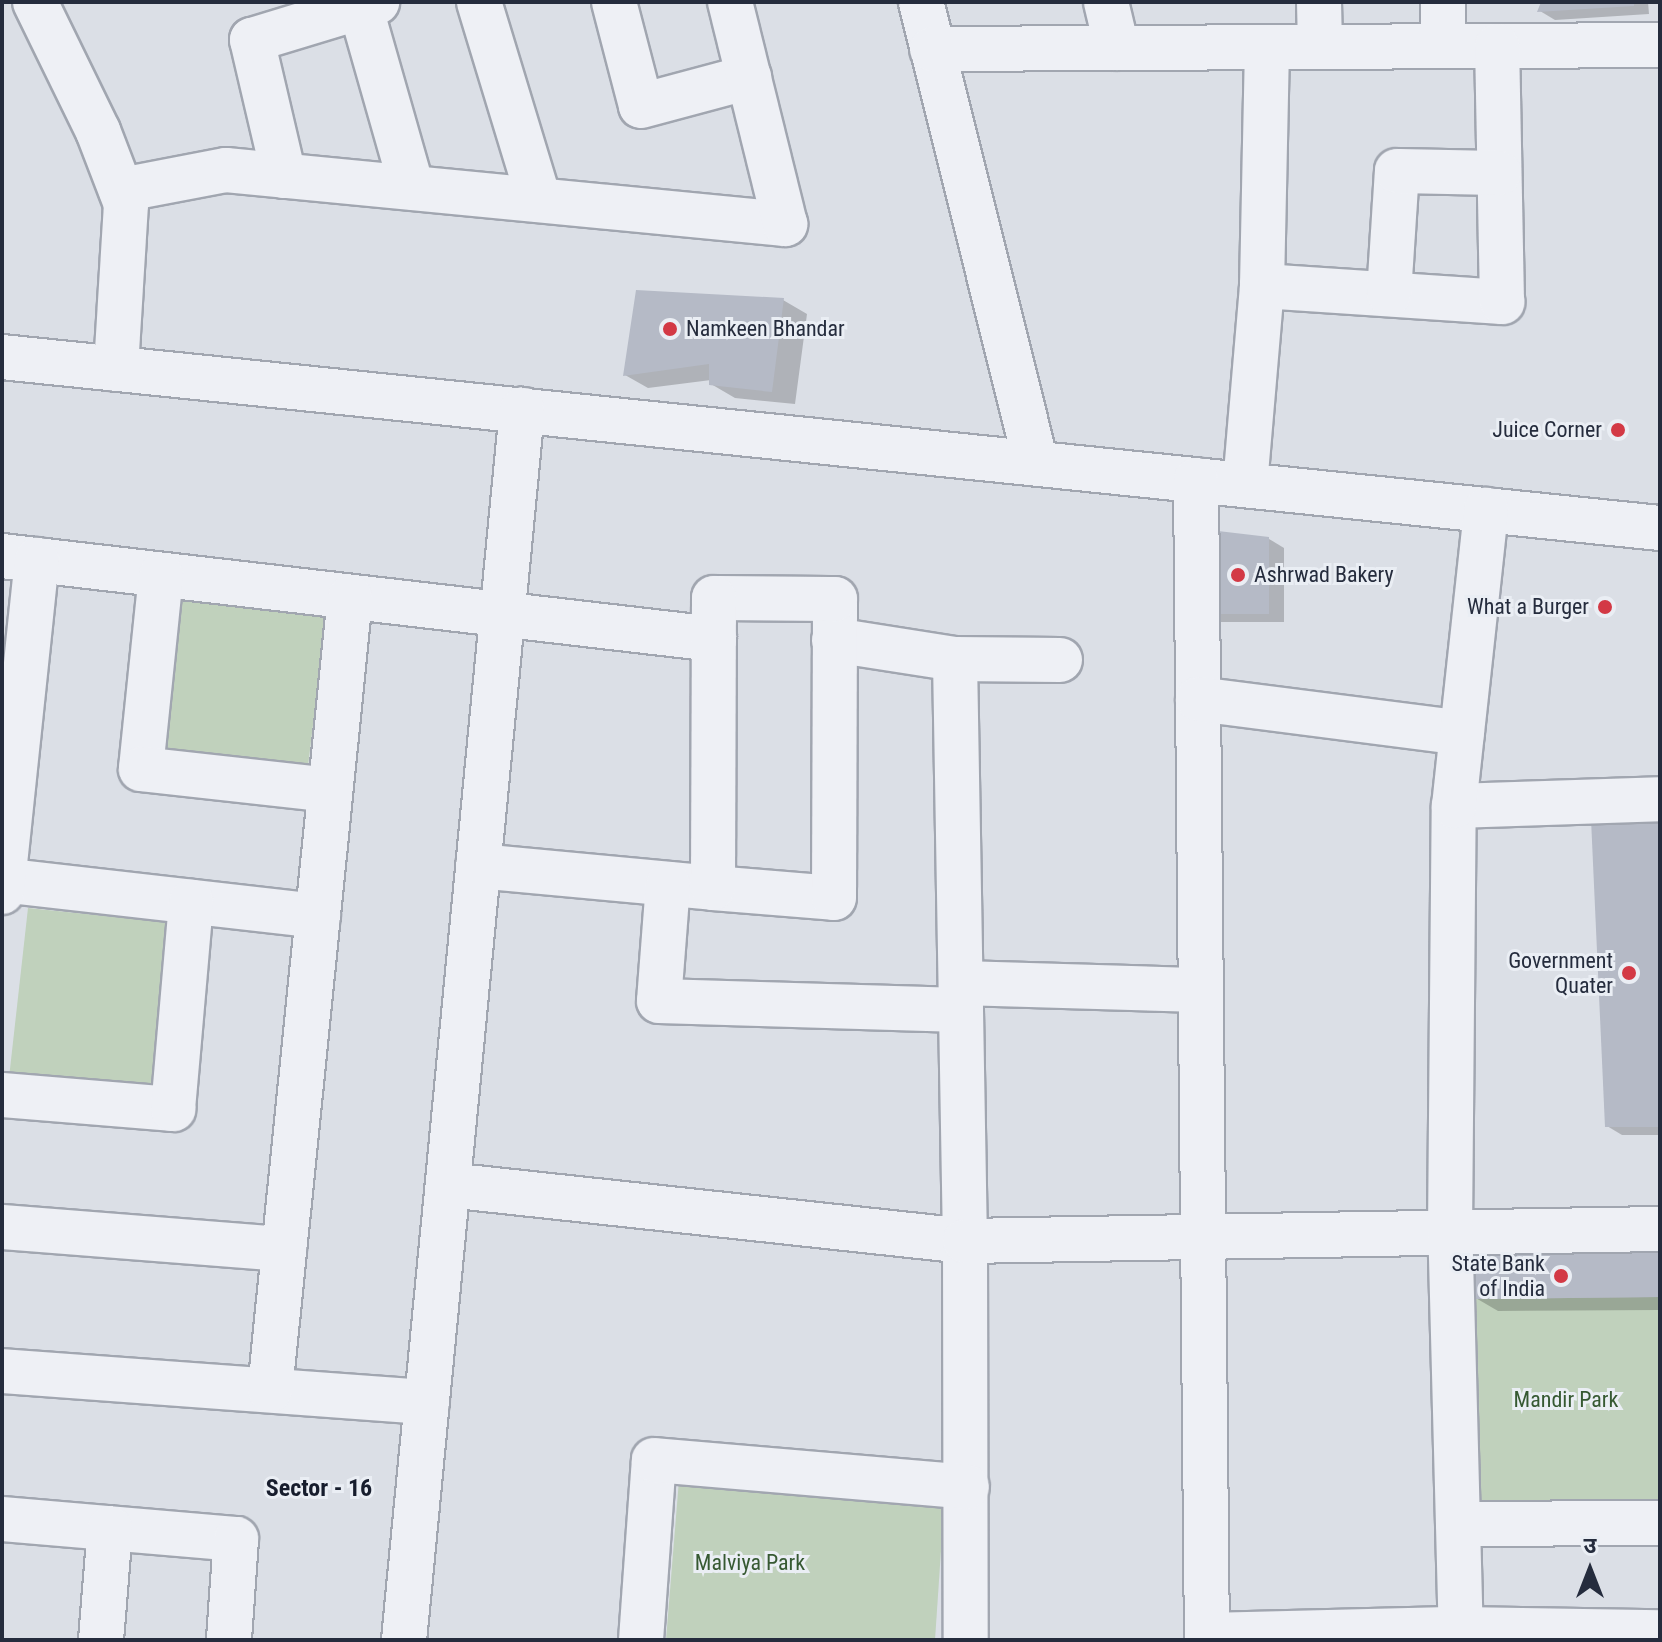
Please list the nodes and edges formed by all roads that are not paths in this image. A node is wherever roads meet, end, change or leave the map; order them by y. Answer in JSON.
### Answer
{"nodes":[{"id":1,"x":35,"y":2,"type":"edge"},
{"id":2,"x":479,"y":2,"type":"edge"},
{"id":3,"x":614,"y":2,"type":"edge"},
{"id":4,"x":730,"y":2,"type":"edge"},
{"id":5,"x":921,"y":2,"type":"edge"},
{"id":6,"x":1106,"y":2,"type":"edge"},
{"id":7,"x":1319,"y":2,"type":"edge"},
{"id":8,"x":1443,"y":2,"type":"edge"},
{"id":9,"x":365,"y":4,"type":"edge"},
{"id":10,"x":1660,"y":45,"type":"edge"},
{"id":11,"x":1443,"y":46,"type":"junction"},
{"id":12,"x":1497,"y":46,"type":"junction"},
{"id":13,"x":1267,"y":47,"type":"junction"},
{"id":14,"x":1320,"y":47,"type":"junction"},
{"id":15,"x":1117,"y":48,"type":"junction"},
{"id":16,"x":932,"y":49,"type":"junction"},
{"id":17,"x":749,"y":77,"type":"junction"},
{"id":18,"x":1499,"y":173,"type":"junction"},
{"id":19,"x":284,"y":176,"type":"junction"},
{"id":20,"x":412,"y":188,"type":"junction"},
{"id":21,"x":121,"y":190,"type":"junction"},
{"id":22,"x":539,"y":200,"type":"junction"},
{"id":23,"x":1262,"y":286,"type":"junction"},
{"id":24,"x":1389,"y":294,"type":"junction"},
{"id":25,"x":2,"y":357,"type":"edge"},
{"id":26,"x":116,"y":369,"type":"junction"},
{"id":27,"x":522,"y":410,"type":"junction"},
{"id":28,"x":1036,"y":463,"type":"junction"},
{"id":29,"x":1196,"y":480,"type":"junction"},
{"id":30,"x":1245,"y":485,"type":"junction"},
{"id":31,"x":1486,"y":510,"type":"junction"},
{"id":32,"x":1660,"y":528,"type":"edge"},
{"id":33,"x":20,"y":558,"type":"edge"},
{"id":34,"x":161,"y":575,"type":"junction"},
{"id":35,"x":350,"y":597,"type":"junction"},
{"id":36,"x":503,"y":615,"type":"junction"},
{"id":37,"x":714,"y":639,"type":"junction"},
{"id":38,"x":834,"y":640,"type":"junction"},
{"id":39,"x":955,"y":659,"type":"junction"},
{"id":40,"x":1060,"y":660,"type":"dead end"},
{"id":41,"x":13,"y":682,"type":"edge"},
{"id":42,"x":1198,"y":699,"type":"junction"},
{"id":43,"x":1462,"y":733,"type":"junction"},
{"id":44,"x":330,"y":790,"type":"junction"},
{"id":45,"x":1660,"y":799,"type":"edge"},
{"id":46,"x":1454,"y":806,"type":"junction"},
{"id":47,"x":478,"y":866,"type":"junction"},
{"id":48,"x":2,"y":884,"type":"edge"},
{"id":49,"x":668,"y":884,"type":"junction"},
{"id":50,"x":713,"y":888,"type":"junction"},
{"id":51,"x":191,"y":902,"type":"junction"},
{"id":52,"x":318,"y":916,"type":"junction"},
{"id":53,"x":1201,"y":990,"type":"junction"},
{"id":54,"x":961,"y":996,"type":"junction"},
{"id":55,"x":2,"y":1095,"type":"edge"},
{"id":56,"x":448,"y":1185,"type":"junction"},
{"id":57,"x":2,"y":1227,"type":"edge"},
{"id":58,"x":1660,"y":1229,"type":"edge"},
{"id":59,"x":1450,"y":1232,"type":"junction"},
{"id":60,"x":1204,"y":1237,"type":"junction"},
{"id":61,"x":965,"y":1241,"type":"junction"},
{"id":62,"x":284,"y":1249,"type":"junction"},
{"id":63,"x":2,"y":1371,"type":"edge"},
{"id":64,"x":270,"y":1390,"type":"junction"},
{"id":65,"x":427,"y":1402,"type":"junction"},
{"id":66,"x":967,"y":1487,"type":"junction"},
{"id":67,"x":2,"y":1519,"type":"edge"},
{"id":68,"x":1660,"y":1523,"type":"edge"},
{"id":69,"x":1458,"y":1524,"type":"junction"},
{"id":70,"x":110,"y":1528,"type":"junction"},
{"id":71,"x":1660,"y":1632,"type":"edge"},
{"id":72,"x":1461,"y":1634,"type":"edge"},
{"id":73,"x":1207,"y":1637,"type":"edge"},
{"id":74,"x":101,"y":1640,"type":"edge"},
{"id":75,"x":229,"y":1640,"type":"edge"},
{"id":76,"x":404,"y":1640,"type":"edge"},
{"id":77,"x":641,"y":1640,"type":"edge"},
{"id":78,"x":966,"y":1640,"type":"edge"}],
"edges":[{"from":1,"to":21,"type":"street"},
{"from":2,"to":22,"type":"street"},
{"from":3,"to":17,"type":"street"},
{"from":4,"to":17,"type":"street"},
{"from":5,"to":16,"type":"street"},
{"from":6,"to":15,"type":"street"},
{"from":7,"to":14,"type":"street"},
{"from":8,"to":11,"type":"street"},
{"from":9,"to":19,"type":"street"},
{"from":9,"to":20,"type":"street"},
{"from":10,"to":12,"type":"street"},
{"from":11,"to":12,"type":"street"},
{"from":11,"to":14,"type":"street"},
{"from":12,"to":18,"type":"street"},
{"from":13,"to":14,"type":"street"},
{"from":13,"to":15,"type":"street"},
{"from":13,"to":23,"type":"street"},
{"from":15,"to":16,"type":"street"},
{"from":16,"to":28,"type":"street"},
{"from":17,"to":22,"type":"street"},
{"from":18,"to":24,"type":"street"},
{"from":18,"to":24,"type":"street"},
{"from":19,"to":20,"type":"street"},
{"from":19,"to":21,"type":"street"},
{"from":20,"to":22,"type":"street"},
{"from":21,"to":26,"type":"street"},
{"from":23,"to":24,"type":"street"},
{"from":23,"to":30,"type":"street"},
{"from":25,"to":26,"type":"street"},
{"from":26,"to":27,"type":"street"},
{"from":27,"to":28,"type":"street"},
{"from":27,"to":36,"type":"street"},
{"from":28,"to":29,"type":"street"},
{"from":29,"to":30,"type":"street"},
{"from":29,"to":42,"type":"street"},
{"from":30,"to":31,"type":"street"},
{"from":31,"to":32,"type":"street"},
{"from":31,"to":43,"type":"street"},
{"from":33,"to":34,"type":"street"},
{"from":33,"to":41,"type":"street"},
{"from":34,"to":35,"type":"street"},
{"from":34,"to":44,"type":"street"},
{"from":35,"to":36,"type":"street"},
{"from":35,"to":44,"type":"street"},
{"from":36,"to":37,"type":"street"},
{"from":36,"to":47,"type":"street"},
{"from":37,"to":38,"type":"street"},
{"from":37,"to":50,"type":"street"},
{"from":38,"to":39,"type":"street"},
{"from":38,"to":50,"type":"street"},
{"from":39,"to":40,"type":"street"},
{"from":39,"to":54,"type":"street"},
{"from":41,"to":48,"type":"street"},
{"from":42,"to":43,"type":"street"},
{"from":42,"to":53,"type":"street"},
{"from":43,"to":46,"type":"street"},
{"from":44,"to":52,"type":"street"},
{"from":45,"to":46,"type":"street"},
{"from":46,"to":59,"type":"street"},
{"from":47,"to":49,"type":"street"},
{"from":47,"to":56,"type":"street"},
{"from":48,"to":51,"type":"street"},
{"from":49,"to":50,"type":"street"},
{"from":49,"to":54,"type":"street"},
{"from":51,"to":52,"type":"street"},
{"from":51,"to":55,"type":"street"},
{"from":52,"to":62,"type":"street"},
{"from":53,"to":54,"type":"street"},
{"from":53,"to":60,"type":"street"},
{"from":54,"to":61,"type":"street"},
{"from":56,"to":61,"type":"street"},
{"from":56,"to":65,"type":"street"},
{"from":57,"to":62,"type":"street"},
{"from":58,"to":59,"type":"street"},
{"from":59,"to":60,"type":"street"},
{"from":59,"to":69,"type":"street"},
{"from":60,"to":61,"type":"street"},
{"from":60,"to":73,"type":"street"},
{"from":61,"to":66,"type":"street"},
{"from":62,"to":64,"type":"street"},
{"from":63,"to":64,"type":"street"},
{"from":64,"to":65,"type":"street"},
{"from":65,"to":76,"type":"street"},
{"from":66,"to":77,"type":"street"},
{"from":66,"to":78,"type":"street"},
{"from":67,"to":70,"type":"street"},
{"from":68,"to":69,"type":"street"},
{"from":69,"to":72,"type":"street"},
{"from":70,"to":74,"type":"street"},
{"from":70,"to":75,"type":"street"},
{"from":71,"to":72,"type":"street"},
{"from":72,"to":73,"type":"street"}]}
